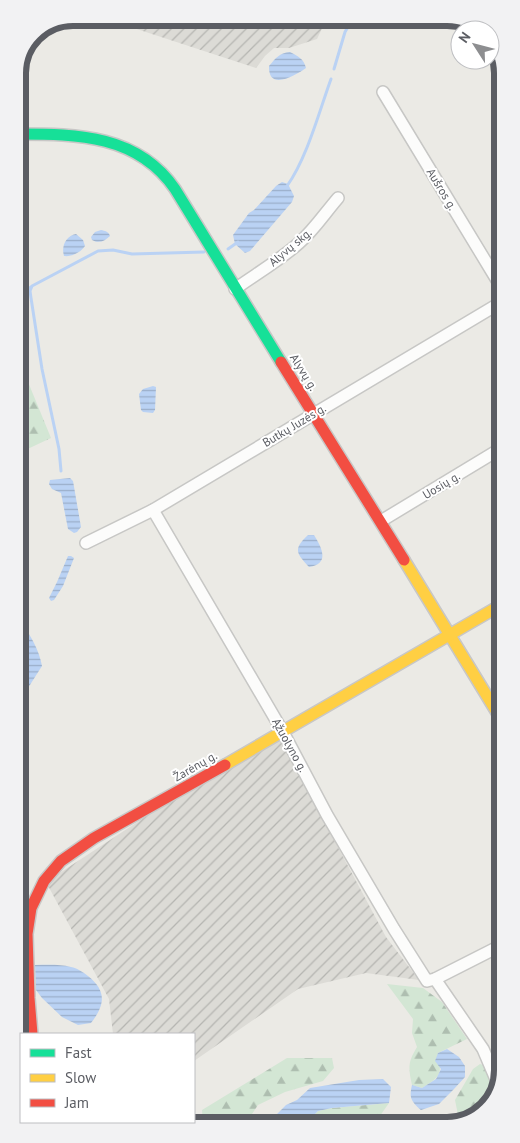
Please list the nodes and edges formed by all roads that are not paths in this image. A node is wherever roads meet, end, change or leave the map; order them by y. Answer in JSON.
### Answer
{"nodes":[{"id":1,"x":384,"y":92,"type":"dead end"},
{"id":2,"x":26,"y":134,"type":"edge"},
{"id":3,"x":338,"y":198,"type":"dead end"},
{"id":4,"x":494,"y":275,"type":"edge"},
{"id":5,"x":235,"y":289,"type":"junction"},
{"id":6,"x":494,"y":307,"type":"edge"},
{"id":7,"x":313,"y":414,"type":"junction"},
{"id":8,"x":494,"y":453,"type":"edge"},
{"id":9,"x":153,"y":510,"type":"junction"},
{"id":10,"x":381,"y":521,"type":"junction"},
{"id":11,"x":86,"y":543,"type":"dead end"},
{"id":12,"x":494,"y":609,"type":"edge"},
{"id":13,"x":449,"y":636,"type":"junction"},
{"id":14,"x":494,"y":706,"type":"edge"},
{"id":15,"x":283,"y":732,"type":"junction"},
{"id":16,"x":494,"y":949,"type":"edge"},
{"id":17,"x":431,"y":980,"type":"junction"},
{"id":18,"x":32,"y":1033,"type":"edge"},
{"id":19,"x":493,"y":1074,"type":"edge"}],
"edges":[{"from":1,"to":4,"type":"street","name":"Aušros g."},
{"from":2,"to":5,"type":"street","name":"Alyvų g."},
{"from":3,"to":5,"type":"street","name":"Alyvų skg."},
{"from":5,"to":7,"type":"street","name":"Alyvų g."},
{"from":6,"to":7,"type":"street","name":"Butkų Juzės g."},
{"from":7,"to":9,"type":"street","name":"Butkų Juzės g."},
{"from":7,"to":10,"type":"street","name":"Alyvų g."},
{"from":8,"to":10,"type":"street","name":"Uosių g."},
{"from":9,"to":11,"type":"street","name":"Butkų Juzės g."},
{"from":9,"to":15,"type":"street","name":"Ąžuolyno g."},
{"from":10,"to":13,"type":"street","name":"Alyvų g."},
{"from":12,"to":13,"type":"street","name":"Žarėnų g."},
{"from":13,"to":14,"type":"street","name":"Alyvų g."},
{"from":13,"to":15,"type":"street","name":"Žarėnų g."},
{"from":15,"to":17,"type":"street","name":"Ąžuolyno g."},
{"from":15,"to":18,"type":"street","name":"Žarėnų g."},
{"from":16,"to":17,"type":"street"},
{"from":17,"to":19,"type":"street","name":"Ąžuolyno g."}]}
